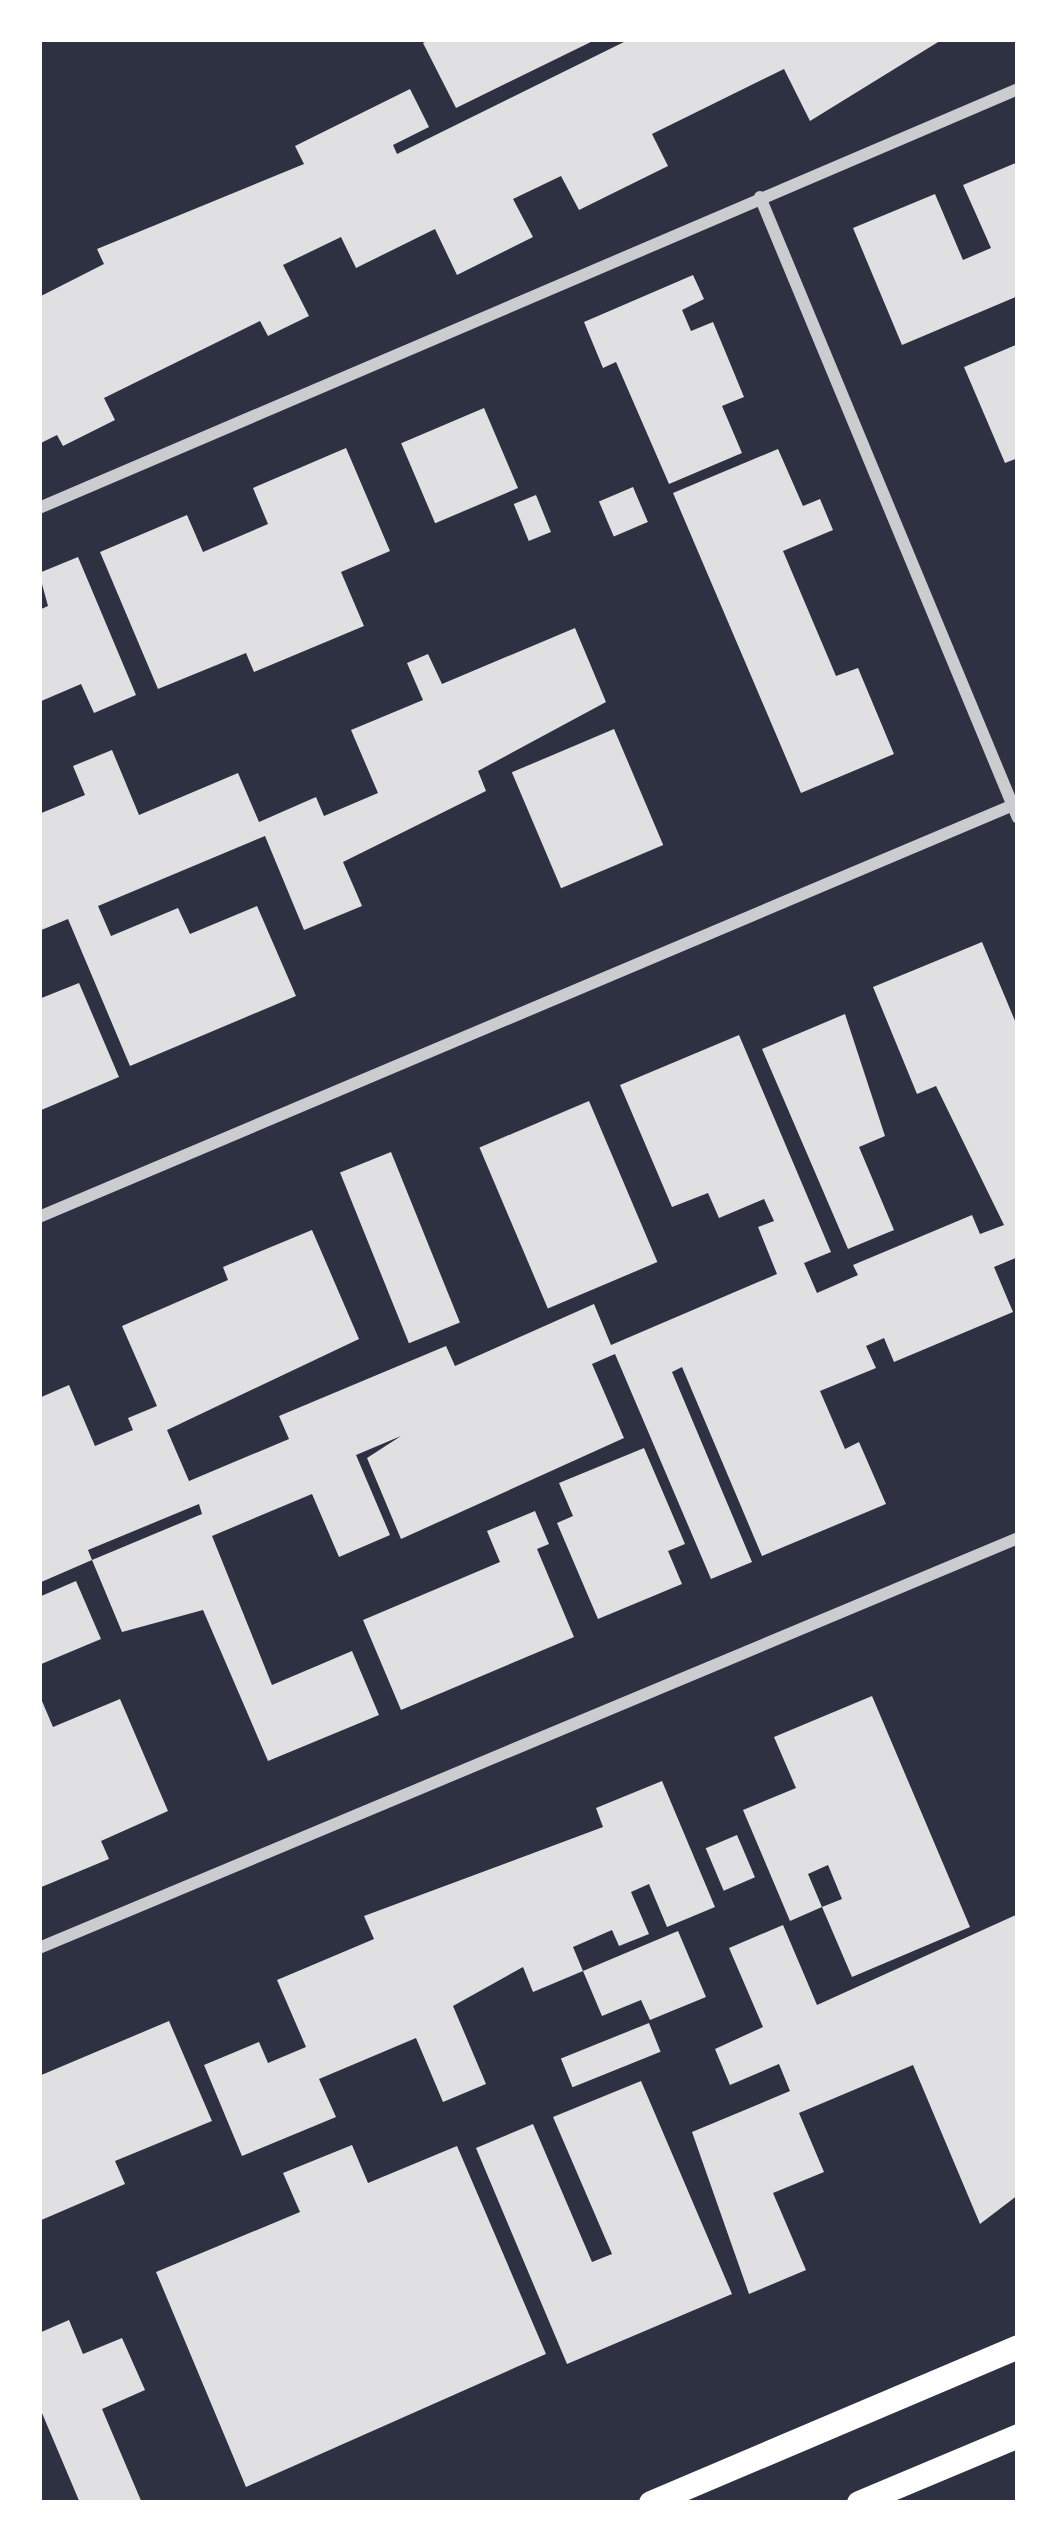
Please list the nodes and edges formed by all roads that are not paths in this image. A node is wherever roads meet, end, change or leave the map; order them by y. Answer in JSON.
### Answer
{"nodes":[{"id":1,"x":1018,"y":88,"type":"edge"},
{"id":2,"x":760,"y":197,"type":"junction"},
{"id":3,"x":39,"y":508,"type":"edge"},
{"id":4,"x":1016,"y":809,"type":"edge"},
{"id":5,"x":39,"y":1217,"type":"edge"},
{"id":6,"x":1018,"y":1538,"type":"edge"},
{"id":7,"x":39,"y":1948,"type":"edge"},
{"id":8,"x":1018,"y":2347,"type":"edge"},
{"id":9,"x":1018,"y":2436,"type":"edge"},
{"id":10,"x":651,"y":2503,"type":"edge"},
{"id":11,"x":859,"y":2503,"type":"edge"}],
"edges":[{"from":1,"to":2,"type":"street"},
{"from":2,"to":3,"type":"street"},
{"from":2,"to":4,"type":"street"},
{"from":4,"to":5,"type":"street"},
{"from":6,"to":7,"type":"street"},
{"from":8,"to":10,"type":"main road"},
{"from":9,"to":11,"type":"main road"}]}
